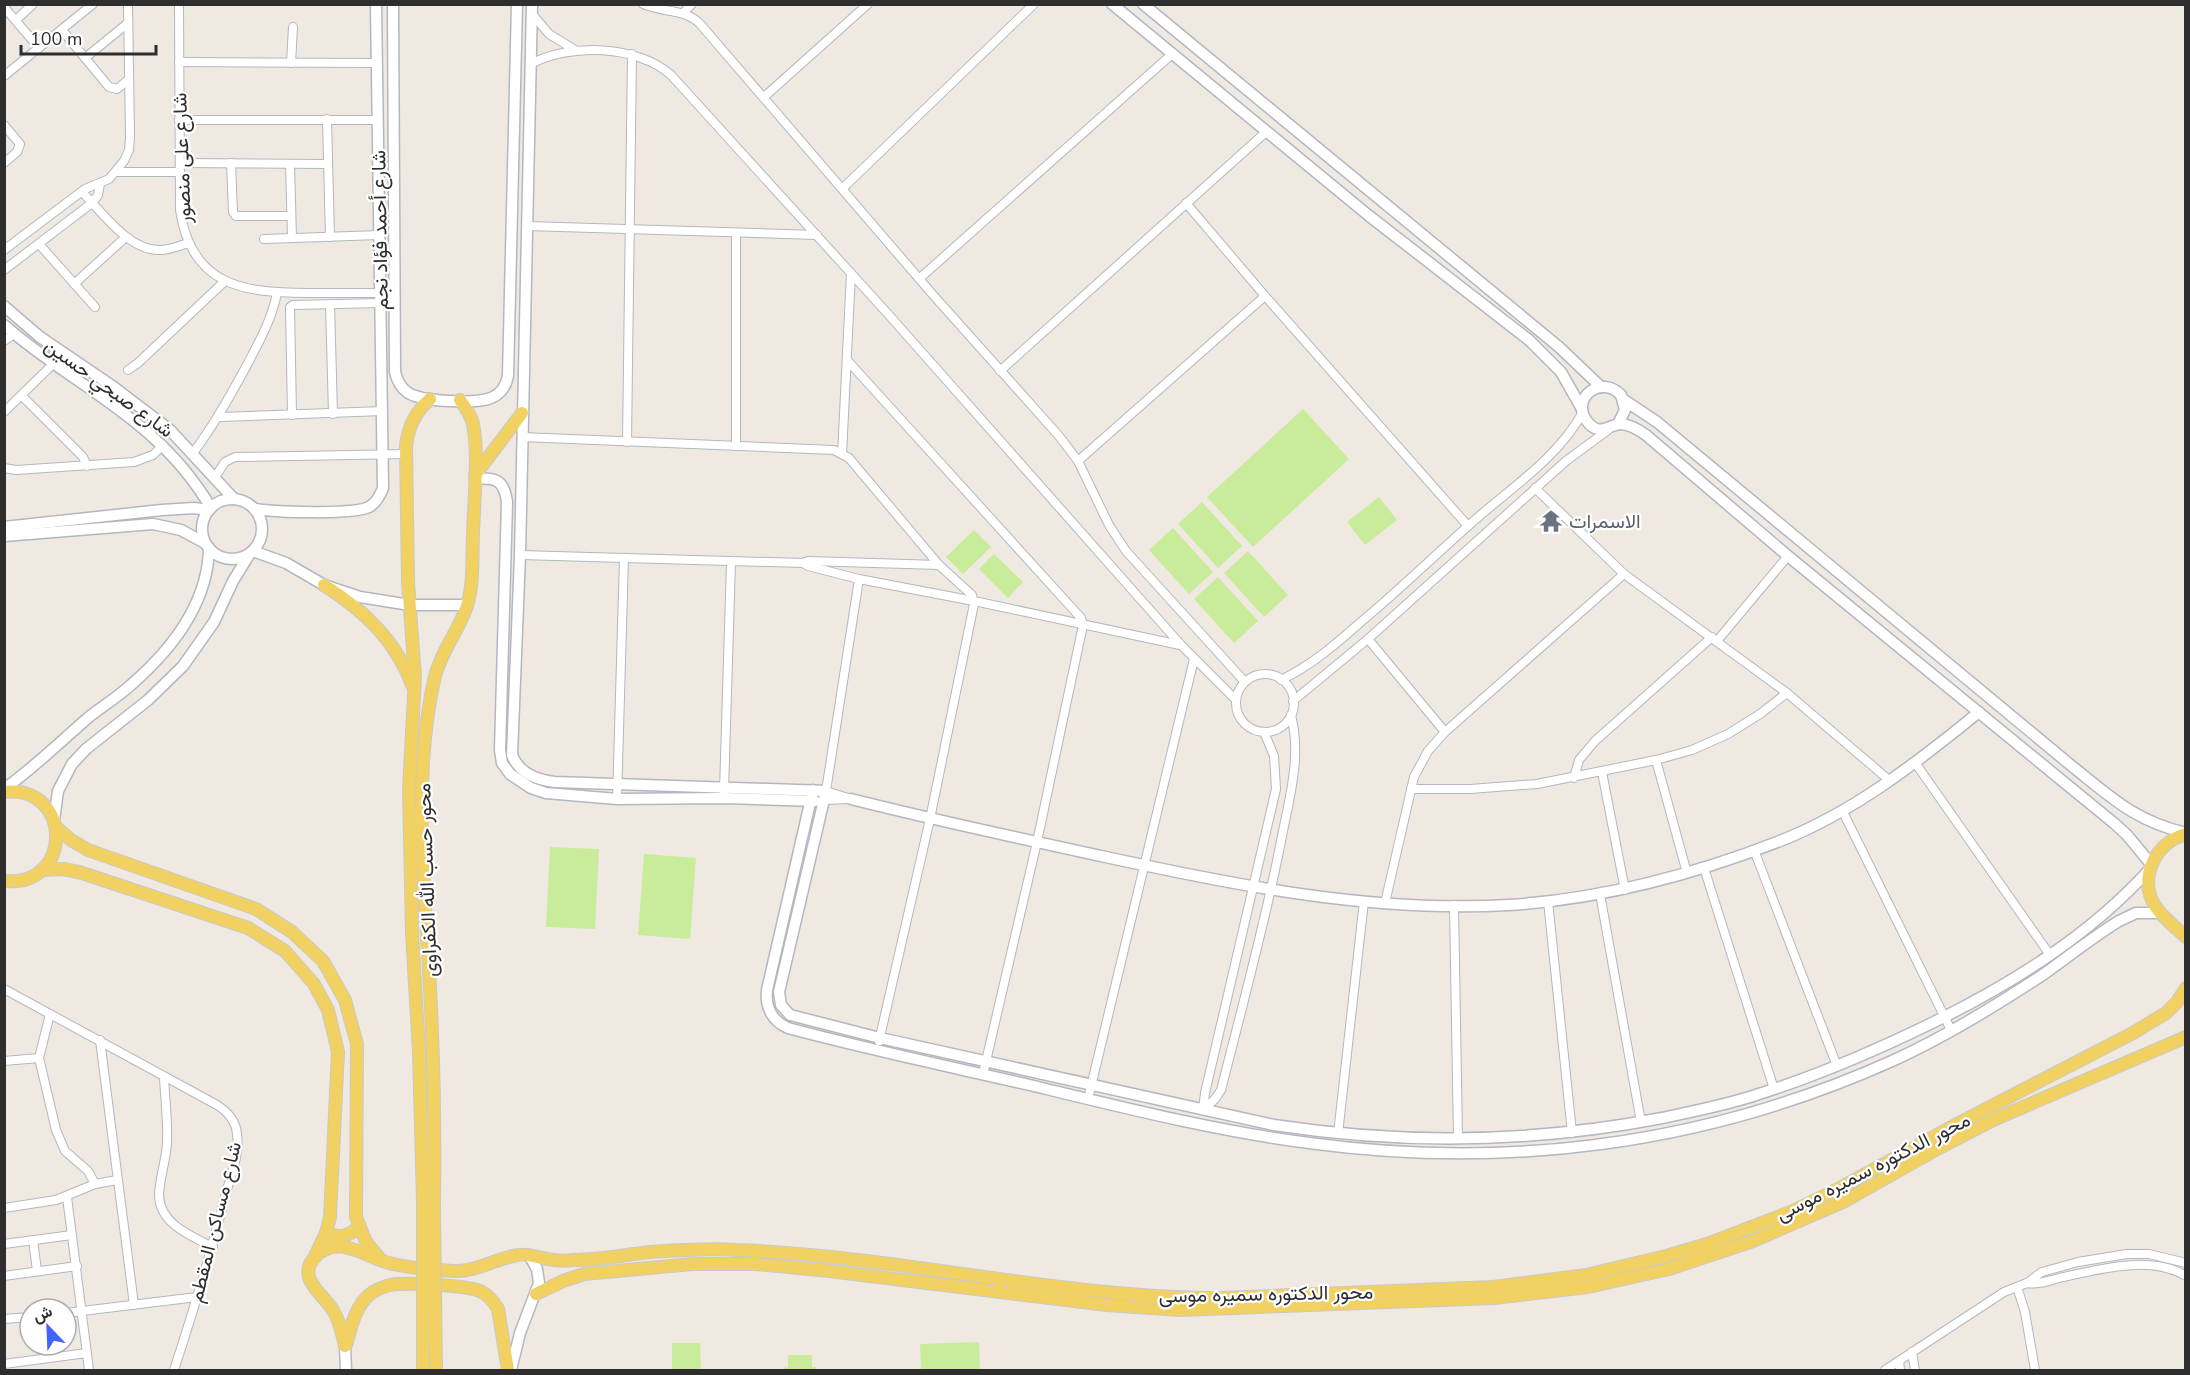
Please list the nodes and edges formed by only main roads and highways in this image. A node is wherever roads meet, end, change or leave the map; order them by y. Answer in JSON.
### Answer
{"nodes":[{"id":1,"x":430,"y":399,"type":"road end"},
{"id":2,"x":460,"y":400,"type":"road end"},
{"id":3,"x":522,"y":413,"type":"road end"},
{"id":4,"x":475,"y":477,"type":"junction"},
{"id":5,"x":324,"y":585,"type":"road end"},
{"id":6,"x":415,"y":694,"type":"junction"},
{"id":7,"x":4,"y":790,"type":"edge"},
{"id":8,"x":55,"y":824,"type":"junction"},
{"id":9,"x":2186,"y":833,"type":"edge"},
{"id":10,"x":42,"y":870,"type":"junction"},
{"id":11,"x":4,"y":881,"type":"edge"},
{"id":12,"x":2186,"y":937,"type":"edge"},
{"id":13,"x":2186,"y":988,"type":"edge"},
{"id":14,"x":2181,"y":1000,"type":"edge"},
{"id":15,"x":2186,"y":1037,"type":"edge"},
{"id":16,"x":428,"y":1204,"type":"junction"},
{"id":17,"x":358,"y":1227,"type":"junction"},
{"id":18,"x":326,"y":1233,"type":"junction"},
{"id":19,"x":315,"y":1256,"type":"junction"},
{"id":20,"x":383,"y":1262,"type":"junction"},
{"id":21,"x":536,"y":1294,"type":"road end"},
{"id":22,"x":423,"y":1371,"type":"edge"},
{"id":23,"x":436,"y":1371,"type":"edge"},
{"id":24,"x":509,"y":1371,"type":"edge"}],
"edges":[{"from":1,"to":6,"type":"main road","name":"محور حسب الله الكفراوى"},
{"from":2,"to":4,"type":"main road","name":"محور حسب الله الكفراوى"},
{"from":3,"to":4,"type":"main road"},
{"from":4,"to":16,"type":"main road","name":"محور حسب الله الكفراوى"},
{"from":5,"to":6,"type":"main road"},
{"from":6,"to":16,"type":"main road","name":"محور حسب الله الكفراوى"},
{"from":7,"to":8,"type":"main road"},
{"from":8,"to":10,"type":"main road"},
{"from":8,"to":17,"type":"main road"},
{"from":9,"to":12,"type":"main road"},
{"from":10,"to":11,"type":"main road"},
{"from":10,"to":18,"type":"main road"},
{"from":13,"to":14,"type":"main road","name":"محور الدكتوره سميره موسى"},
{"from":14,"to":20,"type":"main road","name":"محور الدكتوره سميره موسى"},
{"from":15,"to":21,"type":"main road","name":"محور الدكتوره سميره موسى"},
{"from":16,"to":22,"type":"main road","name":"محور حسب الله الكفراوى","bridge":true},
{"from":16,"to":23,"type":"main road","name":"محور حسب الله الكفراوى","bridge":true},
{"from":17,"to":18,"type":"main road"},
{"from":17,"to":20,"type":"main road"},
{"from":18,"to":19,"type":"main road"},
{"from":19,"to":20,"type":"main road","name":"محور الدكتوره سميره موسى"},
{"from":19,"to":24,"type":"main road"}]}
